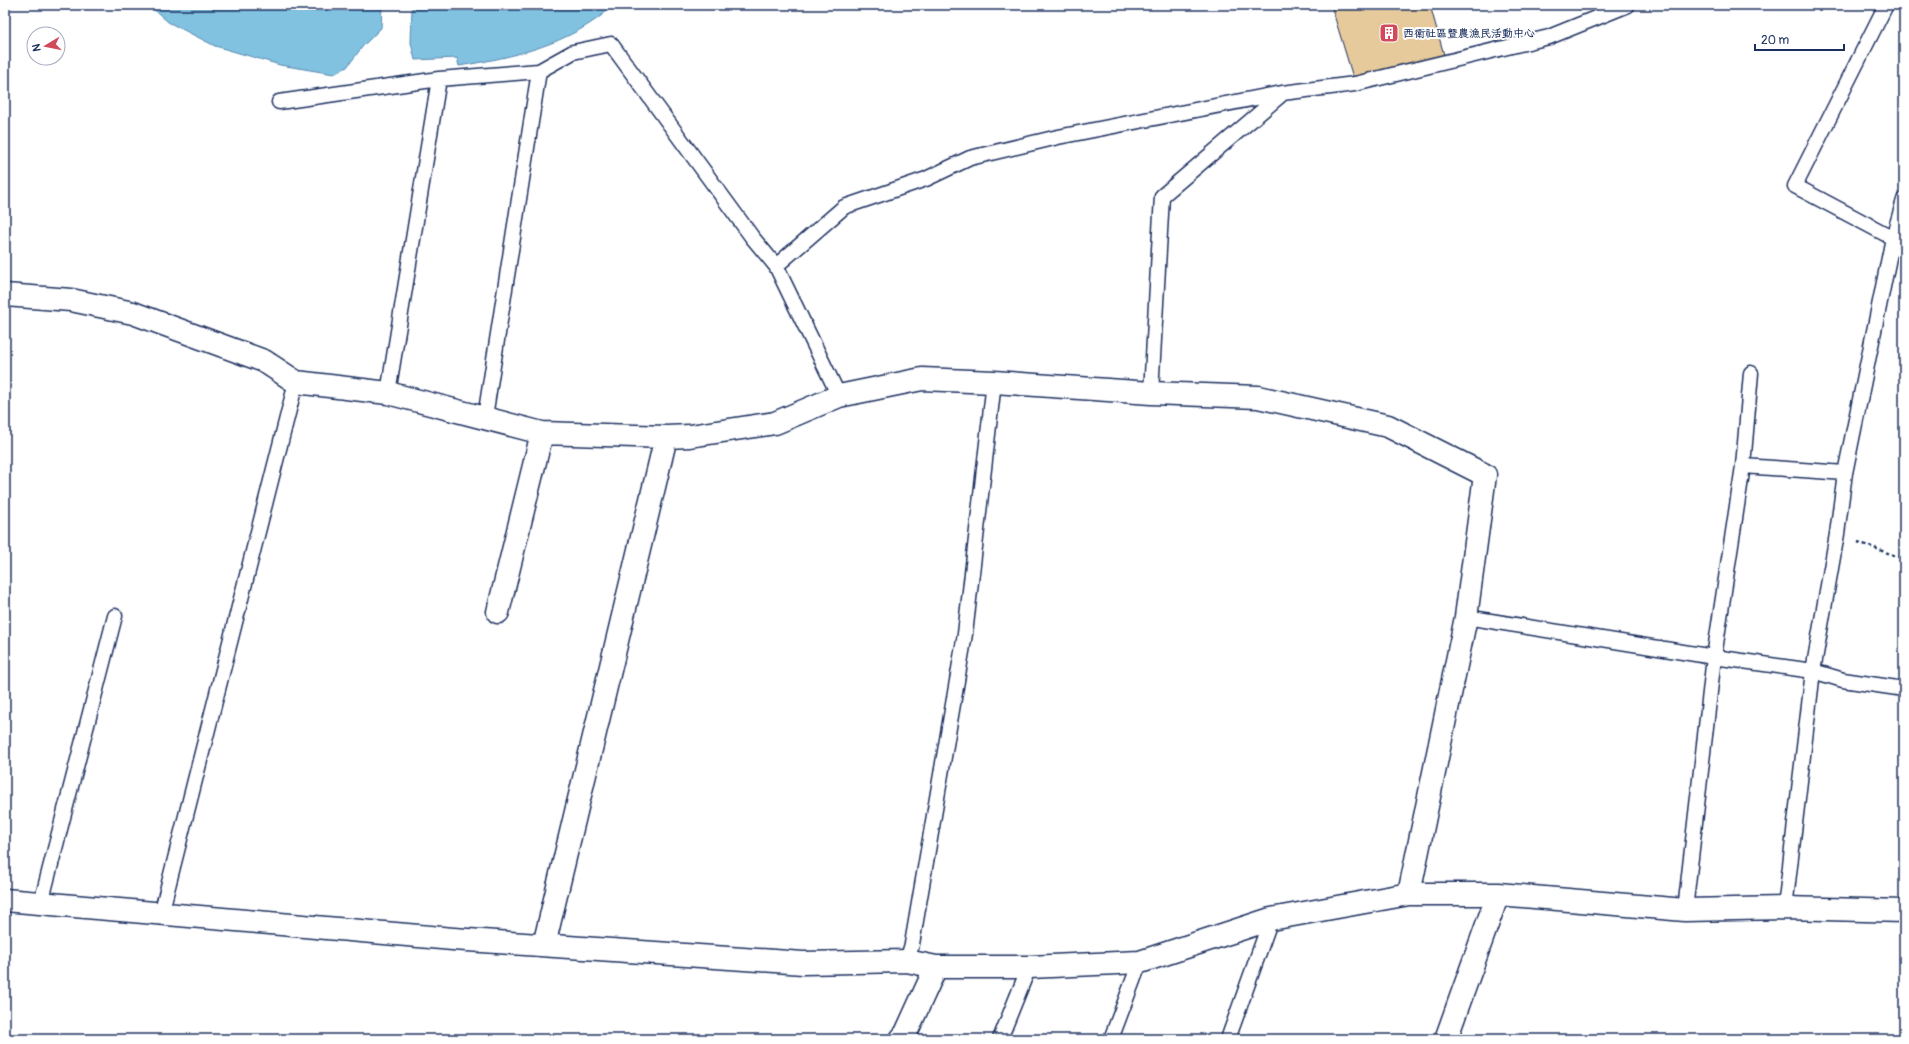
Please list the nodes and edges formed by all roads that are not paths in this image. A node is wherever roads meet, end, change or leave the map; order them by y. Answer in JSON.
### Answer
{"nodes":[{"id":1,"x":1628,"y":5,"type":"edge"},
{"id":2,"x":1886,"y":5,"type":"edge"},
{"id":3,"x":540,"y":71,"type":"junction"},
{"id":4,"x":439,"y":79,"type":"junction"},
{"id":5,"x":1282,"y":93,"type":"junction"},
{"id":6,"x":279,"y":102,"type":"dead end"},
{"id":7,"x":1904,"y":200,"type":"edge"},
{"id":8,"x":1893,"y":238,"type":"junction"},
{"id":9,"x":776,"y":266,"type":"junction"},
{"id":10,"x":5,"y":295,"type":"edge"},
{"id":11,"x":1751,"y":373,"type":"dead end"},
{"id":12,"x":296,"y":382,"type":"junction"},
{"id":13,"x":994,"y":382,"type":"junction"},
{"id":14,"x":388,"y":392,"type":"junction"},
{"id":15,"x":1151,"y":393,"type":"junction"},
{"id":16,"x":839,"y":396,"type":"junction"},
{"id":17,"x":485,"y":417,"type":"junction"},
{"id":18,"x":542,"y":432,"type":"junction"},
{"id":19,"x":666,"y":437,"type":"junction"},
{"id":20,"x":1743,"y":466,"type":"junction"},
{"id":21,"x":1845,"y":473,"type":"junction"},
{"id":22,"x":498,"y":612,"type":"dead end"},
{"id":23,"x":115,"y":616,"type":"dead end"},
{"id":24,"x":1466,"y":617,"type":"junction"},
{"id":25,"x":1714,"y":657,"type":"junction"},
{"id":26,"x":1813,"y":670,"type":"junction"},
{"id":27,"x":1904,"y":689,"type":"edge"},
{"id":28,"x":1409,"y":894,"type":"junction"},
{"id":29,"x":1498,"y":894,"type":"junction"},
{"id":30,"x":5,"y":900,"type":"edge"},
{"id":31,"x":40,"y":904,"type":"junction"},
{"id":32,"x":1785,"y":908,"type":"junction"},
{"id":33,"x":1685,"y":910,"type":"junction"},
{"id":34,"x":1904,"y":911,"type":"edge"},
{"id":35,"x":161,"y":914,"type":"junction"},
{"id":36,"x":1271,"y":919,"type":"junction"},
{"id":37,"x":544,"y":945,"type":"junction"},
{"id":38,"x":907,"y":961,"type":"junction"},
{"id":39,"x":1140,"y":962,"type":"junction"},
{"id":40,"x":936,"y":967,"type":"junction"},
{"id":41,"x":1029,"y":967,"type":"junction"},
{"id":42,"x":901,"y":1039,"type":"edge"},
{"id":43,"x":1000,"y":1039,"type":"edge"},
{"id":44,"x":1111,"y":1039,"type":"edge"},
{"id":45,"x":1228,"y":1039,"type":"edge"},
{"id":46,"x":1446,"y":1039,"type":"edge"}],
"edges":[{"from":1,"to":5,"type":"lane"},
{"from":2,"to":8,"type":"lane"},
{"from":3,"to":4,"type":"lane"},
{"from":3,"to":9,"type":"lane"},
{"from":3,"to":17,"type":"lane"},
{"from":4,"to":6,"type":"lane"},
{"from":4,"to":14,"type":"lane"},
{"from":5,"to":9,"type":"lane"},
{"from":5,"to":15,"type":"lane"},
{"from":7,"to":8,"type":"lane"},
{"from":8,"to":21,"type":"lane"},
{"from":9,"to":16,"type":"lane"},
{"from":10,"to":12,"type":"street"},
{"from":11,"to":20,"type":"lane"},
{"from":12,"to":14,"type":"street"},
{"from":12,"to":35,"type":"lane"},
{"from":13,"to":15,"type":"street"},
{"from":13,"to":16,"type":"street"},
{"from":13,"to":38,"type":"lane"},
{"from":14,"to":17,"type":"street"},
{"from":15,"to":24,"type":"street"},
{"from":16,"to":19,"type":"street"},
{"from":17,"to":18,"type":"street"},
{"from":18,"to":19,"type":"street"},
{"from":18,"to":22,"type":"street"},
{"from":19,"to":37,"type":"street"},
{"from":20,"to":21,"type":"lane"},
{"from":20,"to":25,"type":"lane"},
{"from":21,"to":26,"type":"lane"},
{"from":23,"to":31,"type":"lane"},
{"from":24,"to":25,"type":"lane"},
{"from":24,"to":28,"type":"street"},
{"from":25,"to":26,"type":"lane"},
{"from":25,"to":33,"type":"lane"},
{"from":26,"to":27,"type":"lane"},
{"from":26,"to":32,"type":"lane"},
{"from":28,"to":29,"type":"street"},
{"from":28,"to":36,"type":"street"},
{"from":29,"to":33,"type":"street"},
{"from":29,"to":46,"type":"street"},
{"from":30,"to":31,"type":"street"},
{"from":31,"to":35,"type":"street"},
{"from":32,"to":33,"type":"street"},
{"from":32,"to":34,"type":"street"},
{"from":35,"to":37,"type":"street"},
{"from":36,"to":39,"type":"street"},
{"from":36,"to":45,"type":"lane"},
{"from":37,"to":38,"type":"street"},
{"from":38,"to":40,"type":"street"},
{"from":39,"to":41,"type":"street"},
{"from":39,"to":44,"type":"lane"},
{"from":40,"to":41,"type":"street"},
{"from":40,"to":42,"type":"street"},
{"from":41,"to":43,"type":"lane"}]}
